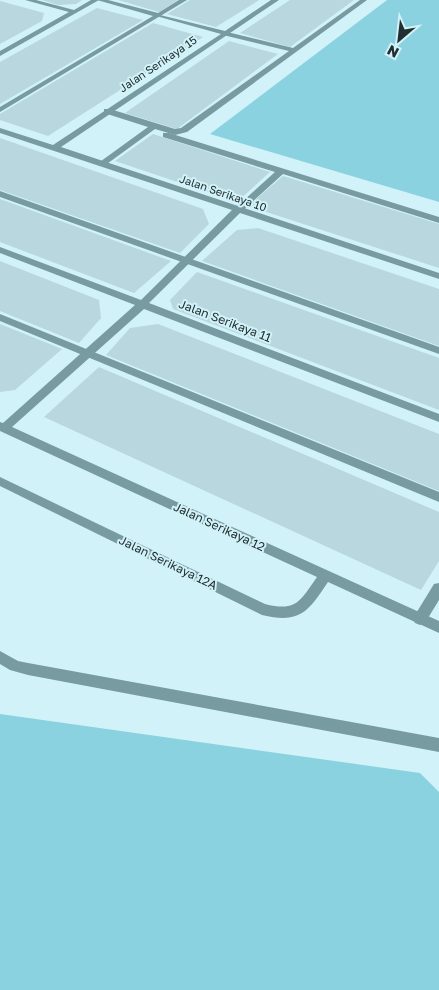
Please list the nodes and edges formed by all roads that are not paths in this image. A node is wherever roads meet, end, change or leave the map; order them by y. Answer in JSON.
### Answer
{"nodes":[{"id":1,"x":28,"y":0,"type":"edge"},
{"id":2,"x":96,"y":0,"type":"edge"},
{"id":3,"x":100,"y":0,"type":"edge"},
{"id":4,"x":184,"y":0,"type":"edge"},
{"id":5,"x":276,"y":0,"type":"edge"},
{"id":6,"x":364,"y":0,"type":"edge"},
{"id":7,"x":75,"y":12,"type":"junction"},
{"id":8,"x":158,"y":15,"type":"junction"},
{"id":9,"x":226,"y":33,"type":"junction"},
{"id":10,"x":294,"y":50,"type":"junction"},
{"id":11,"x":0,"y":53,"type":"edge"},
{"id":12,"x":0,"y":110,"type":"edge"},
{"id":13,"x":108,"y":111,"type":"junction"},
{"id":14,"x":152,"y":128,"type":"junction"},
{"id":15,"x":0,"y":130,"type":"edge"},
{"id":16,"x":54,"y":148,"type":"junction"},
{"id":17,"x":101,"y":164,"type":"junction"},
{"id":18,"x":281,"y":171,"type":"junction"},
{"id":19,"x":0,"y":194,"type":"edge"},
{"id":20,"x":237,"y":211,"type":"junction"},
{"id":21,"x":439,"y":220,"type":"edge"},
{"id":22,"x":0,"y":250,"type":"edge"},
{"id":23,"x":186,"y":261,"type":"junction"},
{"id":24,"x":439,"y":276,"type":"edge"},
{"id":25,"x":142,"y":304,"type":"junction"},
{"id":26,"x":0,"y":317,"type":"edge"},
{"id":27,"x":439,"y":351,"type":"edge"},
{"id":28,"x":88,"y":353,"type":"junction"},
{"id":29,"x":439,"y":418,"type":"edge"},
{"id":30,"x":2,"y":427,"type":"edge"},
{"id":31,"x":0,"y":481,"type":"edge"},
{"id":32,"x":439,"y":497,"type":"edge"},
{"id":33,"x":325,"y":576,"type":"junction"},
{"id":34,"x":439,"y":588,"type":"edge"},
{"id":35,"x":420,"y":619,"type":"junction"},
{"id":36,"x":439,"y":627,"type":"edge"},
{"id":37,"x":0,"y":657,"type":"edge"},
{"id":38,"x":439,"y":745,"type":"edge"}],
"edges":[{"from":1,"to":7,"type":"street"},
{"from":2,"to":7,"type":"street"},
{"from":3,"to":8,"type":"street"},
{"from":4,"to":8,"type":"street"},
{"from":5,"to":9,"type":"street","name":"Jalan Serikaya 15"},
{"from":6,"to":10,"type":"street"},
{"from":7,"to":11,"type":"street"},
{"from":8,"to":9,"type":"street"},
{"from":8,"to":12,"type":"street"},
{"from":9,"to":10,"type":"street"},
{"from":9,"to":13,"type":"street","name":"Jalan Serikaya 15"},
{"from":10,"to":14,"type":"street"},
{"from":13,"to":14,"type":"street"},
{"from":13,"to":16,"type":"street","name":"Jalan Serikaya 15"},
{"from":14,"to":17,"type":"street"},
{"from":14,"to":18,"type":"street"},
{"from":15,"to":16,"type":"street","name":"Jalan Serikaya 10"},
{"from":16,"to":17,"type":"street","name":"Jalan Serikaya 10"},
{"from":17,"to":20,"type":"street","name":"Jalan Serikaya 10"},
{"from":18,"to":20,"type":"street"},
{"from":18,"to":21,"type":"street"},
{"from":19,"to":23,"type":"street"},
{"from":20,"to":23,"type":"street"},
{"from":20,"to":24,"type":"street","name":"Jalan Serikaya 10"},
{"from":22,"to":25,"type":"street","name":"Jalan Serikaya 11"},
{"from":23,"to":25,"type":"street"},
{"from":23,"to":27,"type":"street"},
{"from":25,"to":28,"type":"street"},
{"from":25,"to":29,"type":"street","name":"Jalan Serikaya 11"},
{"from":26,"to":28,"type":"street"},
{"from":28,"to":30,"type":"street"},
{"from":28,"to":32,"type":"street"},
{"from":30,"to":33,"type":"street","name":"Jalan Serikaya 12"},
{"from":31,"to":33,"type":"street","name":"Jalan Serikaya 12A"},
{"from":33,"to":35,"type":"street","name":"Jalan Serikaya 12"},
{"from":34,"to":35,"type":"street"},
{"from":35,"to":36,"type":"street","name":"Jalan Serikaya 12"},
{"from":37,"to":38,"type":"street"}]}
